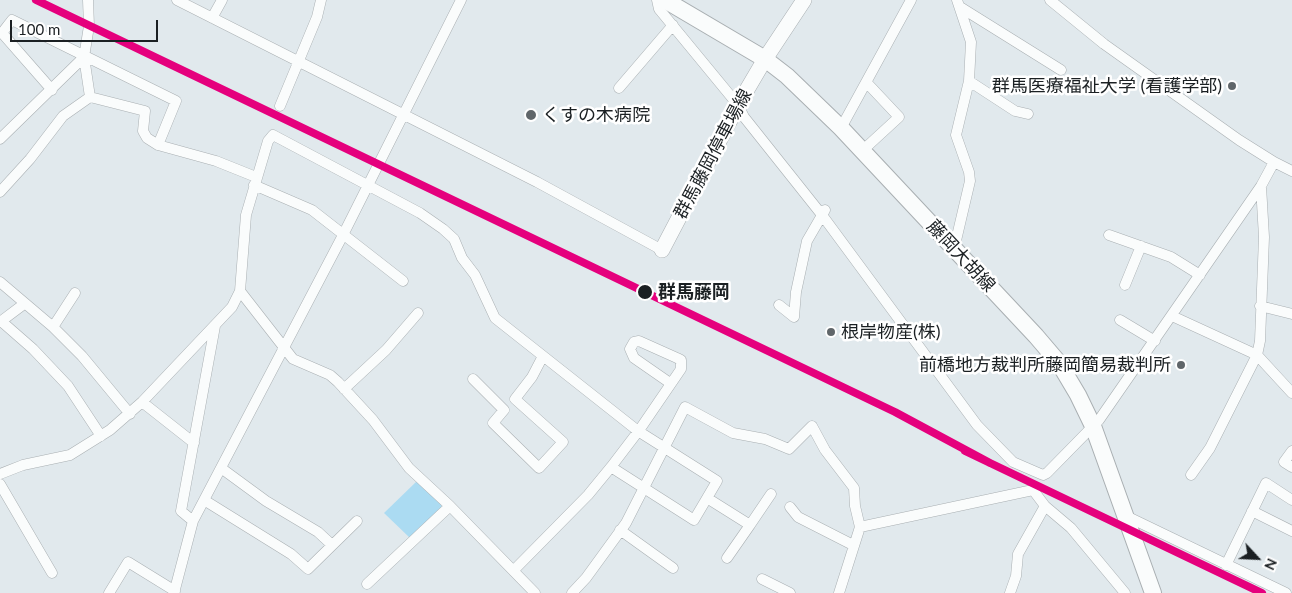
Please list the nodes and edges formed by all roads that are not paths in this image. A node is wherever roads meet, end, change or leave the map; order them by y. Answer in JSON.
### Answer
{"nodes":[{"id":1,"x":88,"y":0,"type":"edge"},
{"id":2,"x":176,"y":0,"type":"edge"},
{"id":3,"x":222,"y":0,"type":"edge"},
{"id":4,"x":321,"y":0,"type":"edge"},
{"id":5,"x":461,"y":0,"type":"edge"},
{"id":6,"x":657,"y":0,"type":"edge"},
{"id":7,"x":665,"y":0,"type":"edge"},
{"id":8,"x":804,"y":0,"type":"edge"},
{"id":9,"x":911,"y":0,"type":"edge"},
{"id":10,"x":1050,"y":0,"type":"edge"},
{"id":11,"x":959,"y":3,"type":"edge"},
{"id":12,"x":212,"y":18,"type":"junction"},
{"id":13,"x":673,"y":25,"type":"junction"},
{"id":14,"x":84,"y":57,"type":"junction"},
{"id":15,"x":765,"y":59,"type":"junction"},
{"id":16,"x":298,"y":62,"type":"junction"},
{"id":17,"x":1061,"y":70,"type":"dead end"},
{"id":18,"x":969,"y":81,"type":"junction"},
{"id":19,"x":867,"y":82,"type":"junction"},
{"id":20,"x":619,"y":88,"type":"dead end"},
{"id":21,"x":52,"y":90,"type":"junction"},
{"id":22,"x":90,"y":96,"type":"junction"},
{"id":23,"x":738,"y":105,"type":"junction"},
{"id":24,"x":280,"y":106,"type":"dead end"},
{"id":25,"x":1028,"y":114,"type":"dead end"},
{"id":26,"x":403,"y":116,"type":"junction"},
{"id":27,"x":841,"y":128,"type":"junction"},
{"id":28,"x":0,"y":139,"type":"edge"},
{"id":29,"x":158,"y":145,"type":"junction"},
{"id":30,"x":862,"y":151,"type":"junction"},
{"id":31,"x":1274,"y":162,"type":"junction"},
{"id":32,"x":1292,"y":170,"type":"edge"},
{"id":33,"x":255,"y":181,"type":"junction"},
{"id":34,"x":367,"y":184,"type":"junction"},
{"id":35,"x":1261,"y":186,"type":"junction"},
{"id":36,"x":0,"y":192,"type":"edge"},
{"id":37,"x":823,"y":212,"type":"junction"},
{"id":38,"x":343,"y":234,"type":"junction"},
{"id":39,"x":1109,"y":235,"type":"dead end"},
{"id":40,"x":1140,"y":246,"type":"junction"},
{"id":41,"x":954,"y":249,"type":"junction"},
{"id":42,"x":662,"y":250,"type":"joint"},
{"id":43,"x":1200,"y":275,"type":"junction"},
{"id":44,"x":403,"y":281,"type":"dead end"},
{"id":45,"x":0,"y":282,"type":"edge"},
{"id":46,"x":1125,"y":285,"type":"dead end"},
{"id":47,"x":240,"y":291,"type":"junction"},
{"id":48,"x":75,"y":293,"type":"dead end"},
{"id":49,"x":24,"y":304,"type":"junction"},
{"id":50,"x":779,"y":305,"type":"dead end"},
{"id":51,"x":1260,"y":306,"type":"junction"},
{"id":52,"x":418,"y":313,"type":"dead end"},
{"id":53,"x":1292,"y":314,"type":"edge"},
{"id":54,"x":1172,"y":316,"type":"junction"},
{"id":55,"x":1120,"y":320,"type":"dead end"},
{"id":56,"x":1,"y":322,"type":"edge"},
{"id":57,"x":53,"y":326,"type":"junction"},
{"id":58,"x":215,"y":326,"type":"junction"},
{"id":59,"x":1155,"y":341,"type":"junction"},
{"id":60,"x":284,"y":346,"type":"junction"},
{"id":61,"x":1257,"y":355,"type":"junction"},
{"id":62,"x":543,"y":356,"type":"junction"},
{"id":63,"x":474,"y":379,"type":"dead end"},
{"id":64,"x":670,"y":383,"type":"junction"},
{"id":65,"x":344,"y":389,"type":"junction"},
{"id":66,"x":1292,"y":392,"type":"edge"},
{"id":67,"x":515,"y":399,"type":"junction"},
{"id":68,"x":142,"y":402,"type":"junction"},
{"id":69,"x":504,"y":410,"type":"junction"},
{"id":70,"x":130,"y":414,"type":"junction"},
{"id":71,"x":1093,"y":426,"type":"junction"},
{"id":72,"x":638,"y":431,"type":"junction"},
{"id":73,"x":101,"y":436,"type":"junction"},
{"id":74,"x":194,"y":443,"type":"junction"},
{"id":75,"x":664,"y":447,"type":"junction"},
{"id":76,"x":1292,"y":451,"type":"edge"},
{"id":77,"x":611,"y":467,"type":"junction"},
{"id":78,"x":1292,"y":467,"type":"edge"},
{"id":79,"x":220,"y":468,"type":"junction"},
{"id":80,"x":0,"y":474,"type":"edge"},
{"id":81,"x":1040,"y":474,"type":"junction"},
{"id":82,"x":1191,"y":475,"type":"dead end"},
{"id":83,"x":0,"y":484,"type":"edge"},
{"id":84,"x":643,"y":488,"type":"junction"},
{"id":85,"x":1033,"y":490,"type":"junction"},
{"id":86,"x":771,"y":494,"type":"dead end"},
{"id":87,"x":708,"y":498,"type":"junction"},
{"id":88,"x":204,"y":500,"type":"junction"},
{"id":89,"x":1292,"y":500,"type":"edge"},
{"id":90,"x":450,"y":506,"type":"junction"},
{"id":91,"x":1045,"y":506,"type":"junction"},
{"id":92,"x":790,"y":507,"type":"dead end"},
{"id":93,"x":1252,"y":511,"type":"junction"},
{"id":94,"x":1124,"y":515,"type":"junction"},
{"id":95,"x":193,"y":521,"type":"junction"},
{"id":96,"x":356,"y":521,"type":"dead end"},
{"id":97,"x":750,"y":525,"type":"junction"},
{"id":98,"x":860,"y":527,"type":"junction"},
{"id":99,"x":620,"y":530,"type":"junction"},
{"id":100,"x":1292,"y":531,"type":"edge"},
{"id":101,"x":853,"y":544,"type":"junction"},
{"id":102,"x":332,"y":545,"type":"junction"},
{"id":103,"x":727,"y":558,"type":"dead end"},
{"id":104,"x":1226,"y":565,"type":"junction"},
{"id":105,"x":673,"y":568,"type":"dead end"},
{"id":106,"x":514,"y":570,"type":"junction"},
{"id":107,"x":52,"y":573,"type":"dead end"},
{"id":108,"x":762,"y":579,"type":"dead end"},
{"id":109,"x":367,"y":584,"type":"dead end"},
{"id":110,"x":175,"y":592,"type":"edge"},
{"id":111,"x":109,"y":593,"type":"edge"},
{"id":112,"x":535,"y":593,"type":"edge"},
{"id":113,"x":572,"y":593,"type":"edge"},
{"id":114,"x":790,"y":593,"type":"edge"},
{"id":115,"x":839,"y":593,"type":"edge"},
{"id":116,"x":1010,"y":593,"type":"edge"},
{"id":117,"x":1125,"y":593,"type":"edge"},
{"id":118,"x":1153,"y":593,"type":"edge"},
{"id":119,"x":1286,"y":593,"type":"edge"}],
"edges":[{"from":1,"to":14,"type":"street"},
{"from":2,"to":12,"type":"street"},
{"from":3,"to":12,"type":"street"},
{"from":4,"to":16,"type":"street"},
{"from":5,"to":26,"type":"street"},
{"from":6,"to":13,"type":"street"},
{"from":7,"to":15,"type":"main road","name":"藤岡大胡線"},
{"from":8,"to":15,"type":"main road","name":"群馬藤岡停車場線"},
{"from":9,"to":19,"type":"street"},
{"from":10,"to":31,"type":"street"},
{"from":11,"to":17,"type":"street"},
{"from":11,"to":18,"type":"street"},
{"from":12,"to":16,"type":"street"},
{"from":13,"to":20,"type":"street"},
{"from":13,"to":23,"type":"street"},
{"from":14,"to":21,"type":"street"},
{"from":14,"to":21,"type":"street"},
{"from":14,"to":22,"type":"street"},
{"from":14,"to":29,"type":"street"},
{"from":15,"to":23,"type":"main road","name":"群馬藤岡停車場線"},
{"from":15,"to":27,"type":"main road","name":"藤岡大胡線"},
{"from":16,"to":24,"type":"street"},
{"from":16,"to":26,"type":"street"},
{"from":18,"to":25,"type":"street"},
{"from":18,"to":41,"type":"street"},
{"from":19,"to":27,"type":"street"},
{"from":19,"to":30,"type":"street"},
{"from":21,"to":28,"type":"street"},
{"from":22,"to":29,"type":"street"},
{"from":22,"to":36,"type":"street"},
{"from":23,"to":37,"type":"street"},
{"from":23,"to":42,"type":"main road","name":"群馬藤岡停車場線"},
{"from":26,"to":34,"type":"street"},
{"from":26,"to":42,"type":"street"},
{"from":27,"to":30,"type":"main road","name":"藤岡大胡線"},
{"from":29,"to":33,"type":"street"},
{"from":30,"to":41,"type":"main road","name":"藤岡大胡線"},
{"from":31,"to":32,"type":"street"},
{"from":31,"to":35,"type":"street"},
{"from":33,"to":34,"type":"street"},
{"from":33,"to":38,"type":"street"},
{"from":33,"to":47,"type":"street"},
{"from":34,"to":38,"type":"street"},
{"from":34,"to":62,"type":"street"},
{"from":35,"to":43,"type":"street"},
{"from":35,"to":51,"type":"street"},
{"from":37,"to":50,"type":"street"},
{"from":37,"to":81,"type":"street"},
{"from":38,"to":44,"type":"street"},
{"from":38,"to":60,"type":"street"},
{"from":39,"to":40,"type":"street"},
{"from":40,"to":43,"type":"street"},
{"from":40,"to":46,"type":"street"},
{"from":41,"to":71,"type":"main road","name":"藤岡大胡線"},
{"from":43,"to":54,"type":"street"},
{"from":45,"to":49,"type":"street"},
{"from":47,"to":58,"type":"street"},
{"from":47,"to":60,"type":"street"},
{"from":48,"to":57,"type":"street"},
{"from":49,"to":56,"type":"street"},
{"from":49,"to":57,"type":"street"},
{"from":51,"to":53,"type":"street"},
{"from":51,"to":61,"type":"street"},
{"from":52,"to":65,"type":"street"},
{"from":54,"to":59,"type":"street"},
{"from":54,"to":61,"type":"street"},
{"from":55,"to":59,"type":"street"},
{"from":56,"to":73,"type":"street"},
{"from":57,"to":70,"type":"street"},
{"from":58,"to":68,"type":"street"},
{"from":58,"to":74,"type":"street"},
{"from":59,"to":71,"type":"street"},
{"from":60,"to":65,"type":"street"},
{"from":60,"to":79,"type":"street"},
{"from":61,"to":66,"type":"street"},
{"from":61,"to":82,"type":"street"},
{"from":62,"to":67,"type":"street"},
{"from":62,"to":72,"type":"street"},
{"from":63,"to":69,"type":"street"},
{"from":64,"to":64,"type":"street"},
{"from":64,"to":72,"type":"street"},
{"from":65,"to":90,"type":"street"},
{"from":67,"to":69,"type":"street"},
{"from":67,"to":69,"type":"street"},
{"from":68,"to":70,"type":"street"},
{"from":68,"to":74,"type":"street"},
{"from":70,"to":73,"type":"street"},
{"from":71,"to":81,"type":"street"},
{"from":71,"to":94,"type":"main road","name":"藤岡大胡線"},
{"from":72,"to":75,"type":"street"},
{"from":72,"to":77,"type":"street"},
{"from":73,"to":80,"type":"street"},
{"from":74,"to":95,"type":"street"},
{"from":75,"to":84,"type":"street"},
{"from":75,"to":87,"type":"street"},
{"from":75,"to":98,"type":"street"},
{"from":76,"to":78,"type":"street"},
{"from":77,"to":84,"type":"street"},
{"from":77,"to":106,"type":"street"},
{"from":79,"to":88,"type":"street"},
{"from":79,"to":102,"type":"street"},
{"from":81,"to":85,"type":"street"},
{"from":83,"to":107,"type":"street"},
{"from":84,"to":87,"type":"street"},
{"from":84,"to":99,"type":"street"},
{"from":85,"to":91,"type":"street"},
{"from":85,"to":98,"type":"street"},
{"from":86,"to":97,"type":"street"},
{"from":87,"to":97,"type":"street"},
{"from":88,"to":95,"type":"street"},
{"from":88,"to":102,"type":"street"},
{"from":89,"to":93,"type":"street"},
{"from":90,"to":106,"type":"street"},
{"from":90,"to":109,"type":"street"},
{"from":91,"to":116,"type":"street"},
{"from":91,"to":117,"type":"street"},
{"from":92,"to":101,"type":"street"},
{"from":93,"to":100,"type":"street"},
{"from":93,"to":104,"type":"street"},
{"from":94,"to":104,"type":"street"},
{"from":94,"to":118,"type":"main road","name":"藤岡大胡線"},
{"from":95,"to":110,"type":"street"},
{"from":96,"to":102,"type":"street"},
{"from":97,"to":103,"type":"street"},
{"from":98,"to":101,"type":"street"},
{"from":99,"to":105,"type":"street"},
{"from":99,"to":113,"type":"street"},
{"from":101,"to":115,"type":"street"},
{"from":104,"to":119,"type":"street"},
{"from":106,"to":112,"type":"street"},
{"from":108,"to":114,"type":"street"},
{"from":110,"to":111,"type":"street"}]}
